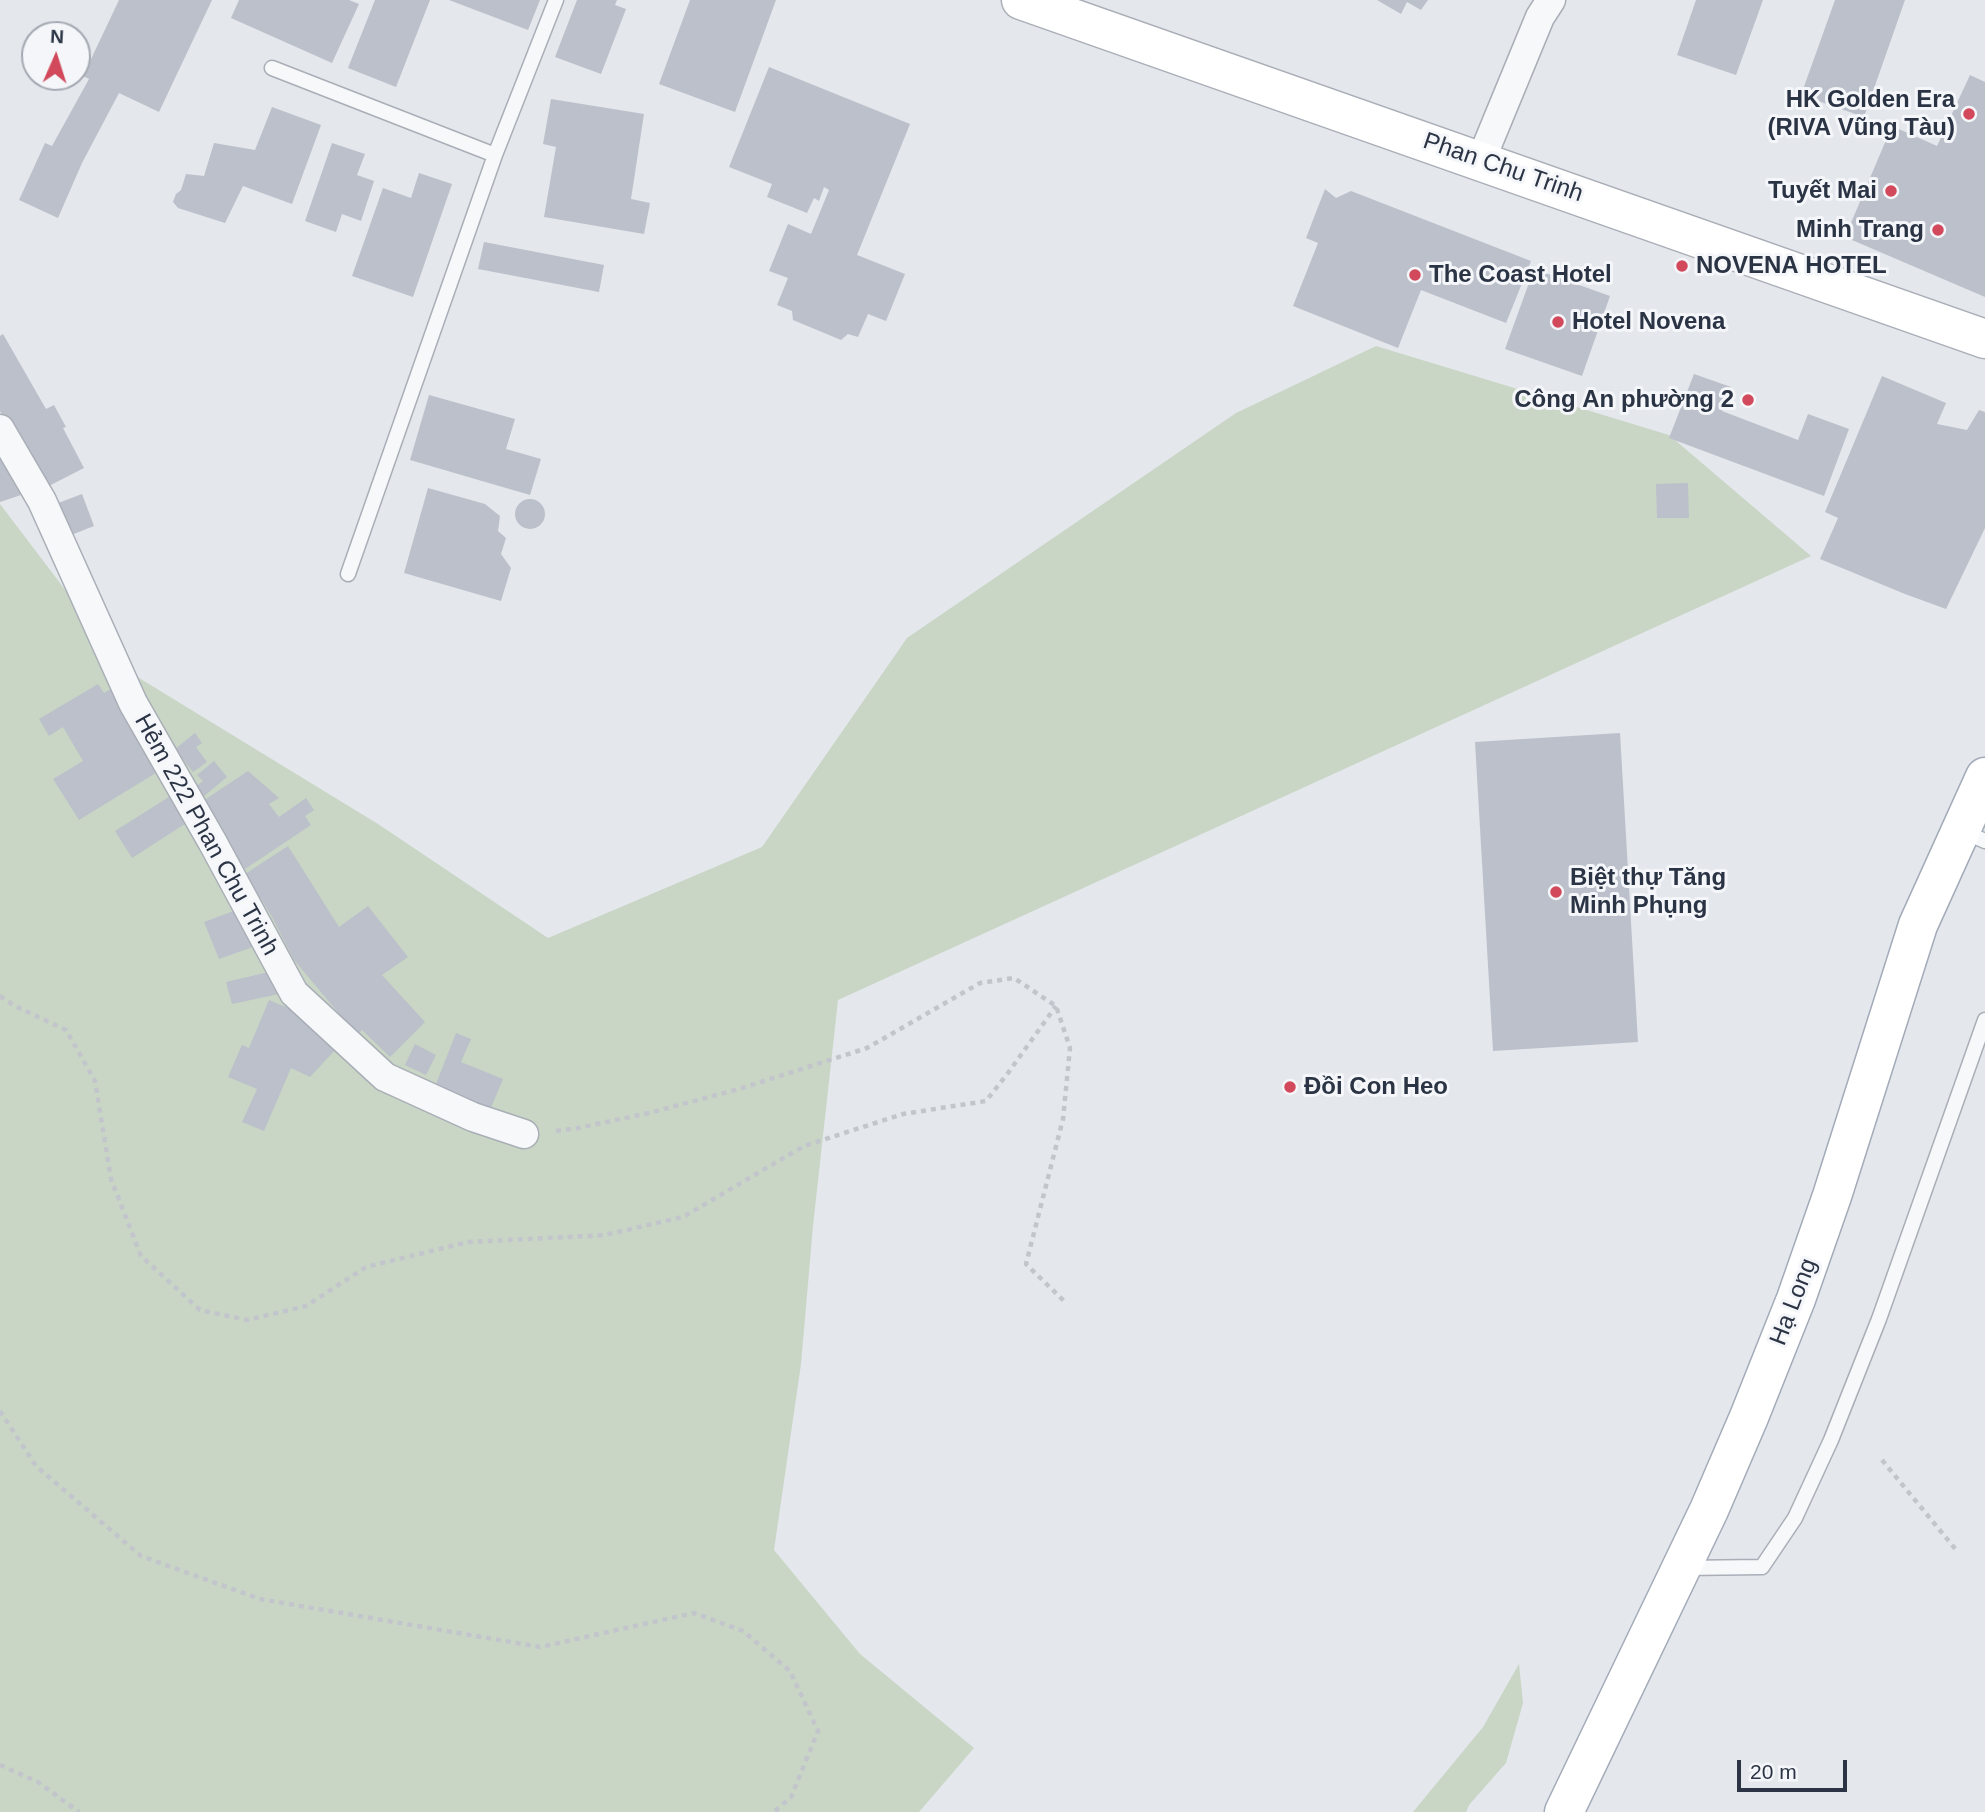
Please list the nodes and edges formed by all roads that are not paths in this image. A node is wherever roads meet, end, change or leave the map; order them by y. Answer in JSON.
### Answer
{"nodes":[{"id":1,"x":556,"y":0,"type":"edge"},
{"id":2,"x":1021,"y":0,"type":"edge"},
{"id":3,"x":1551,"y":0,"type":"edge"},
{"id":4,"x":272,"y":68,"type":"dead end"},
{"id":5,"x":495,"y":155,"type":"junction"},
{"id":6,"x":1481,"y":160,"type":"junction"},
{"id":7,"x":1985,"y":339,"type":"edge"},
{"id":8,"x":0,"y":429,"type":"edge"},
{"id":9,"x":348,"y":574,"type":"dead end"},
{"id":10,"x":1985,"y":777,"type":"edge"},
{"id":11,"x":1973,"y":836,"type":"edge"},
{"id":12,"x":1985,"y":1020,"type":"edge"},
{"id":13,"x":524,"y":1134,"type":"road end"},
{"id":14,"x":1682,"y":1568,"type":"junction"},
{"id":15,"x":1564,"y":1812,"type":"edge"}],
"edges":[{"from":1,"to":5,"type":"lane"},
{"from":2,"to":6,"type":"main road","name":"Phan Chu Trinh"},
{"from":3,"to":6,"type":"street"},
{"from":4,"to":5,"type":"lane"},
{"from":5,"to":9,"type":"lane"},
{"from":6,"to":7,"type":"main road","name":"Phan Chu Trinh"},
{"from":8,"to":13,"type":"street","name":"Hẻm 222 Phan Chu Trinh"},
{"from":10,"to":11,"type":"main road","name":"Hạ Long"},
{"from":11,"to":14,"type":"main road","name":"Hạ Long"},
{"from":12,"to":14,"type":"lane"},
{"from":14,"to":15,"type":"main road","name":"Hạ Long"}]}
